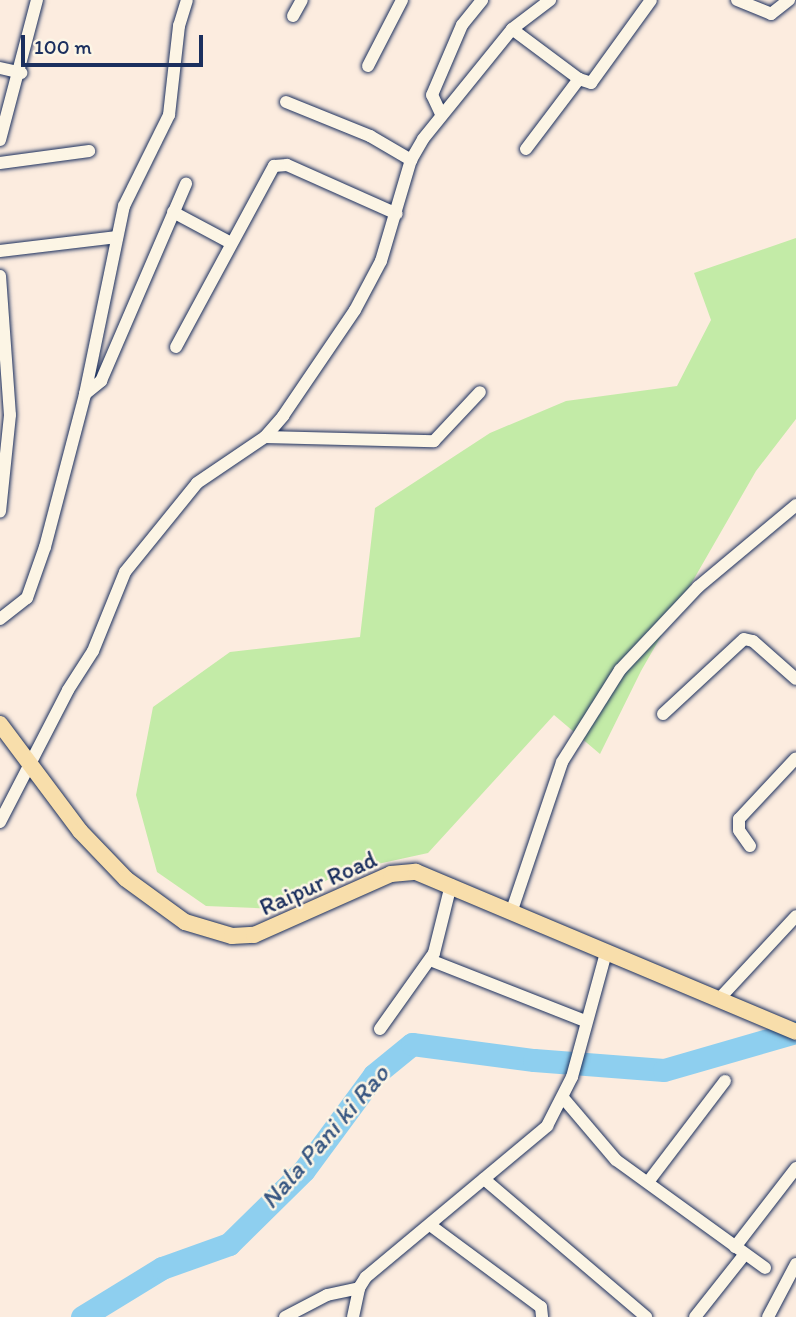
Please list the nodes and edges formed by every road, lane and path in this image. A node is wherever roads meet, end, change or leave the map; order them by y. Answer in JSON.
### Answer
{"nodes":[{"id":1,"x":37,"y":0,"type":"edge"},
{"id":2,"x":187,"y":0,"type":"edge"},
{"id":3,"x":302,"y":0,"type":"edge"},
{"id":4,"x":402,"y":0,"type":"edge"},
{"id":5,"x":482,"y":0,"type":"edge"},
{"id":6,"x":550,"y":0,"type":"edge"},
{"id":7,"x":651,"y":0,"type":"edge"},
{"id":8,"x":737,"y":0,"type":"edge"},
{"id":9,"x":789,"y":0,"type":"edge"},
{"id":10,"x":293,"y":16,"type":"dead end"},
{"id":11,"x":512,"y":29,"type":"junction"},
{"id":12,"x":368,"y":66,"type":"dead end"},
{"id":13,"x":0,"y":68,"type":"edge"},
{"id":14,"x":21,"y":73,"type":"junction"},
{"id":15,"x":579,"y":79,"type":"junction"},
{"id":16,"x":286,"y":102,"type":"dead end"},
{"id":17,"x":441,"y":114,"type":"junction"},
{"id":18,"x":0,"y":140,"type":"edge"},
{"id":19,"x":526,"y":149,"type":"dead end"},
{"id":20,"x":89,"y":151,"type":"dead end"},
{"id":21,"x":411,"y":160,"type":"junction"},
{"id":22,"x":0,"y":163,"type":"edge"},
{"id":23,"x":186,"y":184,"type":"dead end"},
{"id":24,"x":173,"y":212,"type":"junction"},
{"id":25,"x":397,"y":214,"type":"junction"},
{"id":26,"x":117,"y":237,"type":"junction"},
{"id":27,"x":231,"y":243,"type":"junction"},
{"id":28,"x":0,"y":251,"type":"edge"},
{"id":29,"x":0,"y":276,"type":"edge"},
{"id":30,"x":1,"y":290,"type":"edge"},
{"id":31,"x":176,"y":346,"type":"dead end"},
{"id":32,"x":5,"y":384,"type":"edge"},
{"id":33,"x":480,"y":392,"type":"dead end"},
{"id":34,"x":85,"y":394,"type":"junction"},
{"id":35,"x":265,"y":437,"type":"junction"},
{"id":36,"x":796,"y":505,"type":"edge"},
{"id":37,"x":0,"y":511,"type":"edge"},
{"id":38,"x":0,"y":619,"type":"edge"},
{"id":39,"x":796,"y":679,"type":"edge"},
{"id":40,"x":663,"y":714,"type":"dead end"},
{"id":41,"x":0,"y":724,"type":"edge"},
{"id":42,"x":796,"y":758,"type":"edge"},
{"id":43,"x":33,"y":765,"type":"junction"},
{"id":44,"x":0,"y":822,"type":"edge"},
{"id":45,"x":750,"y":846,"type":"dead end"},
{"id":46,"x":451,"y":885,"type":"junction"},
{"id":47,"x":511,"y":913,"type":"junction"},
{"id":48,"x":796,"y":916,"type":"edge"},
{"id":49,"x":606,"y":953,"type":"junction"},
{"id":50,"x":430,"y":960,"type":"junction"},
{"id":51,"x":719,"y":999,"type":"junction"},
{"id":52,"x":585,"y":1021,"type":"junction"},
{"id":53,"x":380,"y":1029,"type":"dead end"},
{"id":54,"x":796,"y":1032,"type":"edge"},
{"id":55,"x":726,"y":1081,"type":"dead end"},
{"id":56,"x":564,"y":1099,"type":"junction"},
{"id":57,"x":796,"y":1168,"type":"edge"},
{"id":58,"x":484,"y":1179,"type":"junction"},
{"id":59,"x":648,"y":1182,"type":"junction"},
{"id":60,"x":430,"y":1225,"type":"junction"},
{"id":61,"x":740,"y":1250,"type":"junction"},
{"id":62,"x":796,"y":1264,"type":"edge"},
{"id":63,"x":765,"y":1268,"type":"dead end"},
{"id":64,"x":359,"y":1288,"type":"junction"},
{"id":65,"x":285,"y":1317,"type":"edge"},
{"id":66,"x":353,"y":1317,"type":"edge"},
{"id":67,"x":542,"y":1317,"type":"edge"},
{"id":68,"x":646,"y":1317,"type":"edge"},
{"id":69,"x":695,"y":1317,"type":"edge"},
{"id":70,"x":768,"y":1317,"type":"edge"}],
"edges":[{"from":1,"to":14,"type":"street"},
{"from":2,"to":26,"type":"street"},
{"from":3,"to":10,"type":"street"},
{"from":4,"to":12,"type":"street"},
{"from":5,"to":17,"type":"street"},
{"from":6,"to":11,"type":"street"},
{"from":7,"to":15,"type":"street"},
{"from":8,"to":9,"type":"street"},
{"from":11,"to":15,"type":"street"},
{"from":11,"to":17,"type":"street"},
{"from":13,"to":14,"type":"street"},
{"from":14,"to":18,"type":"street"},
{"from":15,"to":19,"type":"street"},
{"from":16,"to":21,"type":"street"},
{"from":17,"to":21,"type":"street"},
{"from":20,"to":22,"type":"street"},
{"from":21,"to":25,"type":"street"},
{"from":23,"to":24,"type":"street"},
{"from":24,"to":27,"type":"street"},
{"from":24,"to":34,"type":"street"},
{"from":25,"to":27,"type":"street"},
{"from":25,"to":35,"type":"street"},
{"from":26,"to":28,"type":"street"},
{"from":26,"to":34,"type":"street"},
{"from":27,"to":31,"type":"street"},
{"from":29,"to":30,"type":"street"},
{"from":30,"to":32,"type":"street"},
{"from":32,"to":37,"type":"street"},
{"from":33,"to":35,"type":"street"},
{"from":34,"to":38,"type":"street"},
{"from":35,"to":43,"type":"street"},
{"from":36,"to":47,"type":"street"},
{"from":39,"to":40,"type":"street"},
{"from":41,"to":43,"type":"main road","name":"Raipur Road"},
{"from":42,"to":45,"type":"street"},
{"from":43,"to":44,"type":"street"},
{"from":43,"to":46,"type":"main road","name":"Raipur Road"},
{"from":46,"to":47,"type":"main road","name":"Raipur Road"},
{"from":46,"to":50,"type":"street"},
{"from":47,"to":49,"type":"main road","name":"Raipur Road"},
{"from":48,"to":51,"type":"street"},
{"from":49,"to":51,"type":"main road","name":"Raipur Road"},
{"from":49,"to":52,"type":"street"},
{"from":50,"to":52,"type":"street"},
{"from":50,"to":53,"type":"street"},
{"from":51,"to":54,"type":"main road","name":"Raipur Road"},
{"from":52,"to":56,"type":"street"},
{"from":55,"to":59,"type":"street"},
{"from":56,"to":58,"type":"street"},
{"from":56,"to":59,"type":"street"},
{"from":57,"to":61,"type":"street"},
{"from":58,"to":60,"type":"street"},
{"from":58,"to":68,"type":"street"},
{"from":59,"to":61,"type":"street"},
{"from":60,"to":64,"type":"street"},
{"from":60,"to":67,"type":"street"},
{"from":61,"to":63,"type":"street"},
{"from":61,"to":69,"type":"street"},
{"from":62,"to":70,"type":"street"},
{"from":64,"to":65,"type":"street"},
{"from":64,"to":66,"type":"street"}]}
